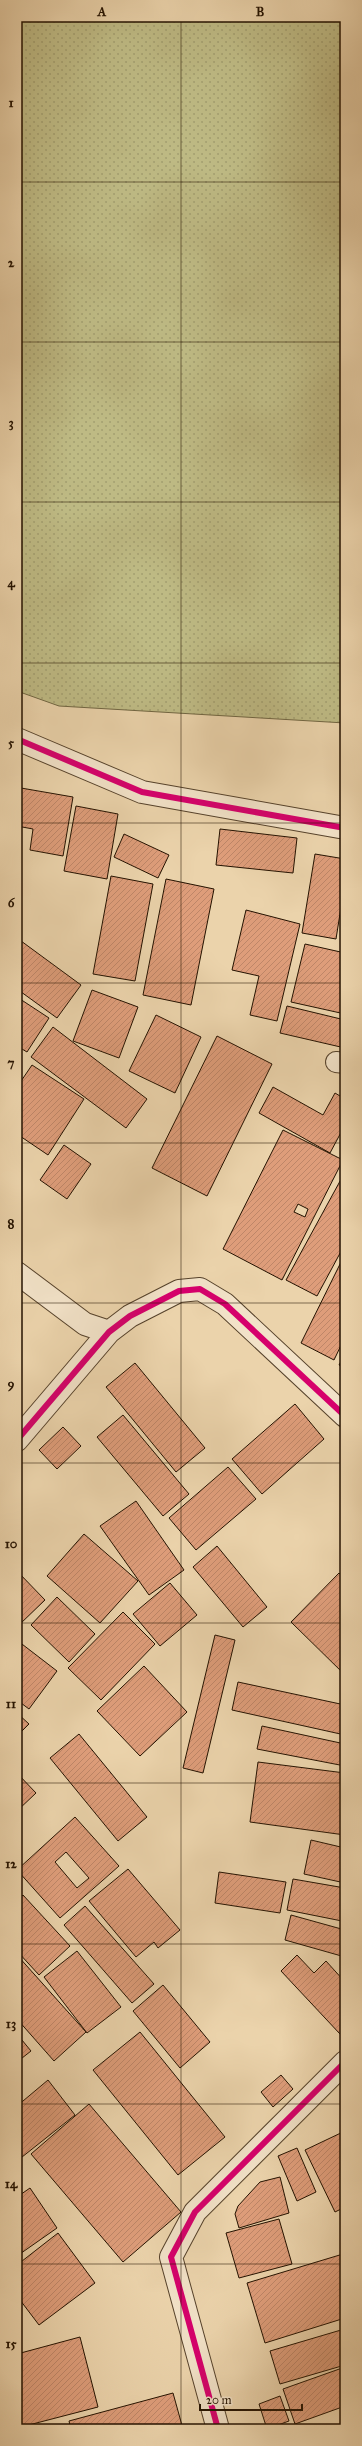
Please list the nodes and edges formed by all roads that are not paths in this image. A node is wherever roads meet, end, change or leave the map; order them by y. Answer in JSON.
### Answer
{"nodes":[{"id":1,"x":17,"y":739,"type":"edge"},
{"id":2,"x":345,"y":828,"type":"edge"},
{"id":3,"x":17,"y":1273,"type":"edge"},
{"id":4,"x":109,"y":1332,"type":"junction"},
{"id":5,"x":345,"y":1416,"type":"edge"},
{"id":6,"x":17,"y":1440,"type":"edge"},
{"id":7,"x":345,"y":2062,"type":"edge"},
{"id":8,"x":218,"y":2429,"type":"edge"}],
"edges":[{"from":1,"to":2,"type":"street"},
{"from":3,"to":4,"type":"street"},
{"from":4,"to":5,"type":"street"},
{"from":4,"to":6,"type":"street"},
{"from":7,"to":8,"type":"street"}]}
